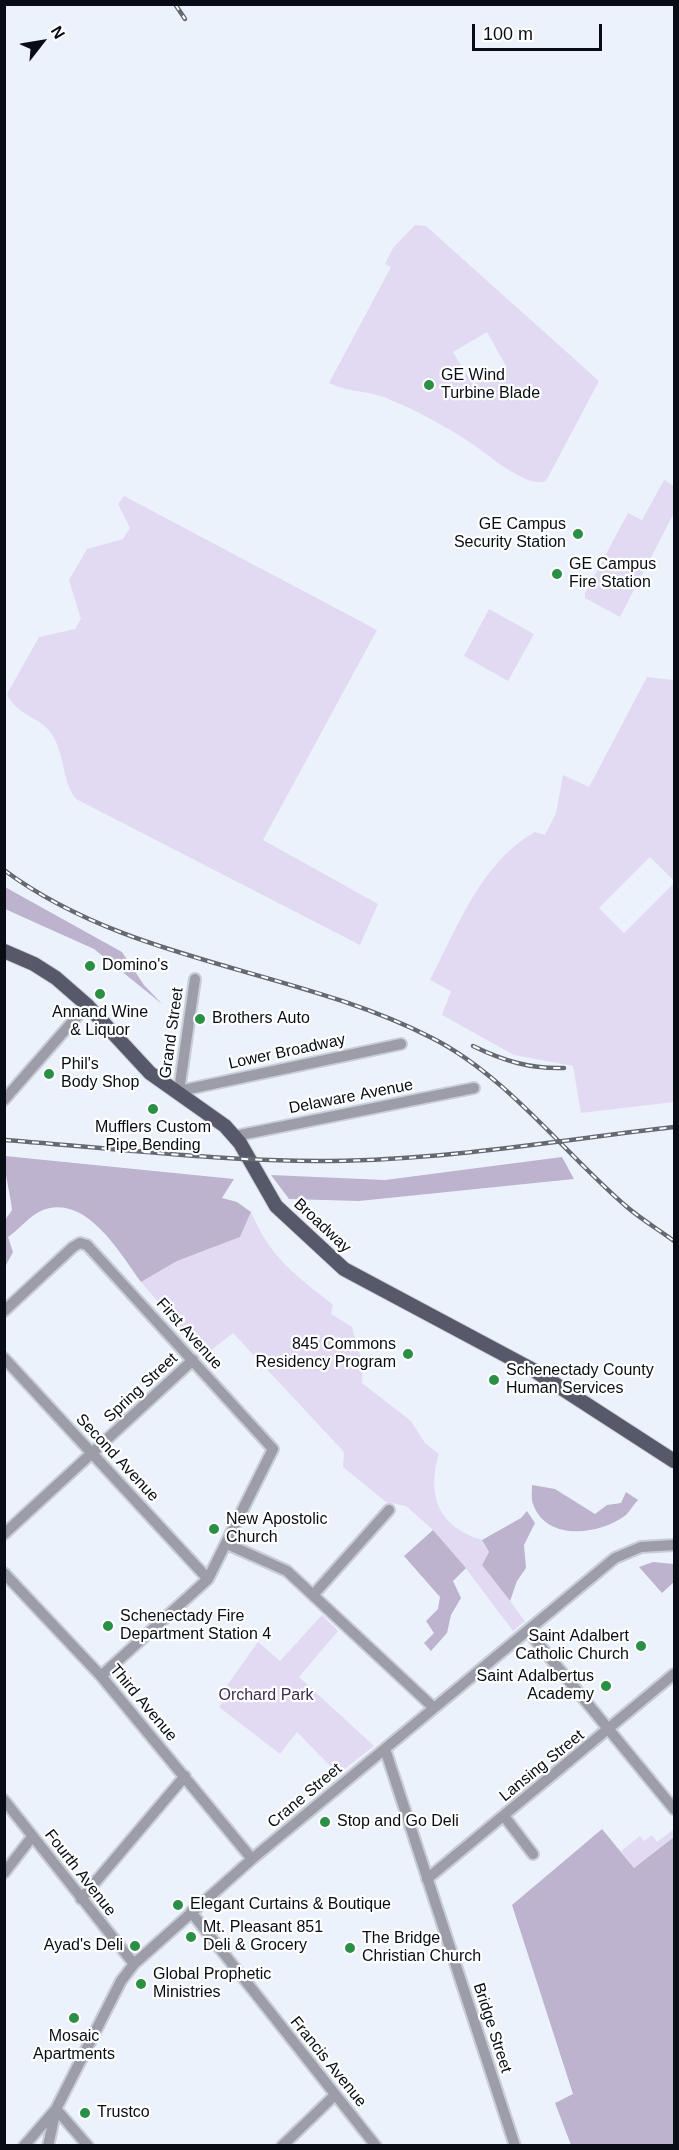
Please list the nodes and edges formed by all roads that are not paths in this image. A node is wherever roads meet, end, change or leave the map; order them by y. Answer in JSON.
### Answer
{"nodes":[{"id":1,"x":4,"y":951,"type":"edge"},
{"id":2,"x":195,"y":980,"type":"dead end"},
{"id":3,"x":87,"y":1005,"type":"junction"},
{"id":4,"x":401,"y":1044,"type":"dead end"},
{"id":5,"x":474,"y":1088,"type":"dead end"},
{"id":6,"x":179,"y":1091,"type":"junction"},
{"id":7,"x":4,"y":1100,"type":"edge"},
{"id":8,"x":235,"y":1136,"type":"junction"},
{"id":9,"x":4,"y":1311,"type":"edge"},
{"id":10,"x":4,"y":1358,"type":"edge"},
{"id":11,"x":192,"y":1360,"type":"junction"},
{"id":12,"x":92,"y":1454,"type":"junction"},
{"id":13,"x":675,"y":1461,"type":"edge"},
{"id":14,"x":389,"y":1510,"type":"dead end"},
{"id":15,"x":4,"y":1534,"type":"edge"},
{"id":16,"x":227,"y":1544,"type":"junction"},
{"id":17,"x":675,"y":1545,"type":"edge"},
{"id":18,"x":4,"y":1573,"type":"edge"},
{"id":19,"x":208,"y":1579,"type":"junction"},
{"id":20,"x":314,"y":1594,"type":"junction"},
{"id":21,"x":528,"y":1631,"type":"junction"},
{"id":22,"x":675,"y":1674,"type":"edge"},
{"id":23,"x":101,"y":1676,"type":"junction"},
{"id":24,"x":434,"y":1708,"type":"junction"},
{"id":25,"x":610,"y":1730,"type":"junction"},
{"id":26,"x":385,"y":1749,"type":"junction"},
{"id":27,"x":185,"y":1776,"type":"junction"},
{"id":28,"x":4,"y":1800,"type":"edge"},
{"id":29,"x":675,"y":1809,"type":"edge"},
{"id":30,"x":504,"y":1816,"type":"junction"},
{"id":31,"x":32,"y":1837,"type":"junction"},
{"id":32,"x":533,"y":1854,"type":"dead end"},
{"id":33,"x":252,"y":1859,"type":"junction"},
{"id":34,"x":4,"y":1873,"type":"edge"},
{"id":35,"x":427,"y":1879,"type":"junction"},
{"id":36,"x":81,"y":1899,"type":"junction"},
{"id":37,"x":190,"y":1912,"type":"junction"},
{"id":38,"x":134,"y":1964,"type":"junction"},
{"id":39,"x":335,"y":2095,"type":"junction"},
{"id":40,"x":56,"y":2109,"type":"junction"},
{"id":41,"x":24,"y":2145,"type":"edge"},
{"id":42,"x":48,"y":2145,"type":"edge"},
{"id":43,"x":88,"y":2145,"type":"edge"},
{"id":44,"x":282,"y":2145,"type":"edge"},
{"id":45,"x":376,"y":2145,"type":"edge"},
{"id":46,"x":515,"y":2145,"type":"edge"}],
"edges":[{"from":1,"to":3,"type":"main road","name":"Broadway"},
{"from":2,"to":6,"type":"street","name":"Grand Street"},
{"from":3,"to":6,"type":"main road","name":"Broadway"},
{"from":3,"to":7,"type":"street"},
{"from":4,"to":6,"type":"street","name":"Lower Broadway"},
{"from":5,"to":8,"type":"street","name":"Delaware Avenue"},
{"from":6,"to":8,"type":"main road","name":"Broadway"},
{"from":8,"to":13,"type":"main road","name":"Broadway"},
{"from":9,"to":11,"type":"street","name":"First Avenue"},
{"from":10,"to":12,"type":"street","name":"Second Avenue"},
{"from":11,"to":12,"type":"street","name":"Spring Street"},
{"from":11,"to":16,"type":"street","name":"First Avenue"},
{"from":12,"to":15,"type":"street","name":"Spring Street"},
{"from":12,"to":19,"type":"street","name":"Second Avenue"},
{"from":14,"to":20,"type":"street"},
{"from":16,"to":19,"type":"street"},
{"from":16,"to":20,"type":"street"},
{"from":17,"to":21,"type":"street","name":"Crane Street"},
{"from":18,"to":23,"type":"street","name":"Third Avenue"},
{"from":19,"to":23,"type":"street"},
{"from":20,"to":24,"type":"street"},
{"from":21,"to":24,"type":"street","name":"Crane Street"},
{"from":21,"to":25,"type":"street"},
{"from":22,"to":25,"type":"street","name":"Lansing Street"},
{"from":23,"to":27,"type":"street","name":"Third Avenue"},
{"from":24,"to":26,"type":"street","name":"Crane Street"},
{"from":25,"to":29,"type":"street"},
{"from":25,"to":30,"type":"street","name":"Lansing Street"},
{"from":26,"to":33,"type":"street","name":"Crane Street"},
{"from":26,"to":35,"type":"street","name":"Bridge Street"},
{"from":27,"to":33,"type":"street","name":"Third Avenue"},
{"from":27,"to":36,"type":"street"},
{"from":28,"to":31,"type":"street","name":"Fourth Avenue"},
{"from":30,"to":32,"type":"street"},
{"from":30,"to":35,"type":"street","name":"Lansing Street"},
{"from":31,"to":34,"type":"street"},
{"from":31,"to":36,"type":"street","name":"Fourth Avenue"},
{"from":33,"to":37,"type":"street","name":"Crane Street"},
{"from":35,"to":46,"type":"street","name":"Bridge Street"},
{"from":36,"to":38,"type":"street","name":"Fourth Avenue"},
{"from":37,"to":38,"type":"street","name":"Crane Street"},
{"from":37,"to":39,"type":"street","name":"Francis Avenue"},
{"from":38,"to":40,"type":"street","name":"Crane Street"},
{"from":39,"to":44,"type":"street"},
{"from":39,"to":45,"type":"street","name":"Francis Avenue"},
{"from":40,"to":41,"type":"street","name":"Crane Street"},
{"from":40,"to":42,"type":"street"},
{"from":40,"to":43,"type":"street"}]}
